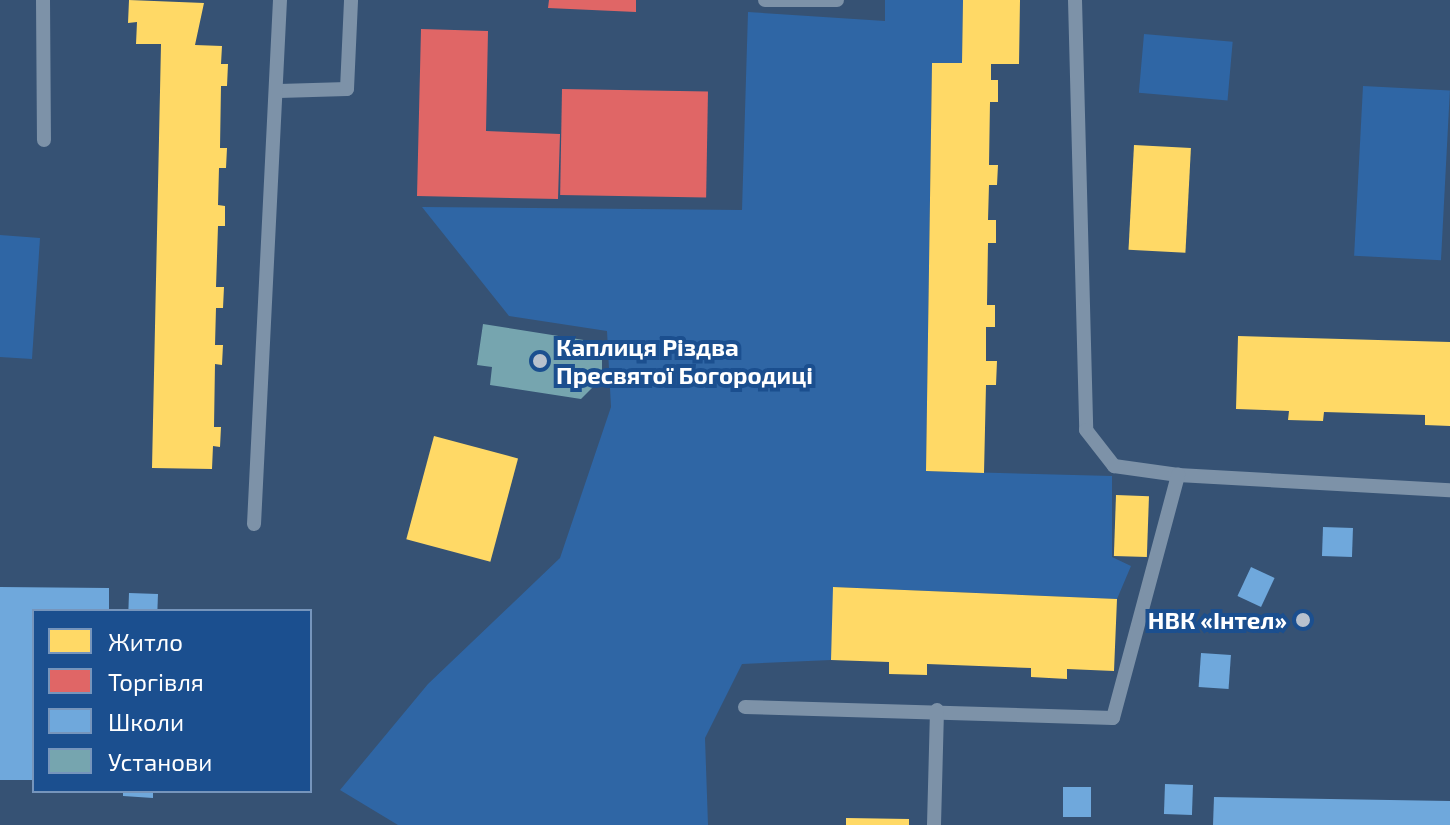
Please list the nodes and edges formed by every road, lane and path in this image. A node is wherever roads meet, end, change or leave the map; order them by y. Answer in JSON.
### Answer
{"nodes":[{"id":1,"x":43,"y":0,"type":"edge"},
{"id":2,"x":280,"y":0,"type":"edge"},
{"id":3,"x":351,"y":0,"type":"edge"},
{"id":4,"x":765,"y":0,"type":"edge"},
{"id":5,"x":837,"y":0,"type":"edge"},
{"id":6,"x":1075,"y":0,"type":"edge"},
{"id":7,"x":279,"y":91,"type":"junction"},
{"id":8,"x":44,"y":140,"type":"dead end"},
{"id":9,"x":1178,"y":475,"type":"junction"},
{"id":10,"x":1450,"y":490,"type":"edge"},
{"id":11,"x":254,"y":524,"type":"dead end"},
{"id":12,"x":745,"y":707,"type":"dead end"},
{"id":13,"x":937,"y":710,"type":"junction"},
{"id":14,"x":934,"y":825,"type":"edge"}],
"edges":[{"from":1,"to":8,"type":"lane"},
{"from":2,"to":7,"type":"lane"},
{"from":3,"to":7,"type":"lane"},
{"from":4,"to":5,"type":"lane"},
{"from":6,"to":9,"type":"lane"},
{"from":7,"to":11,"type":"lane"},
{"from":9,"to":10,"type":"lane"},
{"from":9,"to":13,"type":"lane"},
{"from":12,"to":13,"type":"lane"},
{"from":13,"to":14,"type":"lane"}]}
